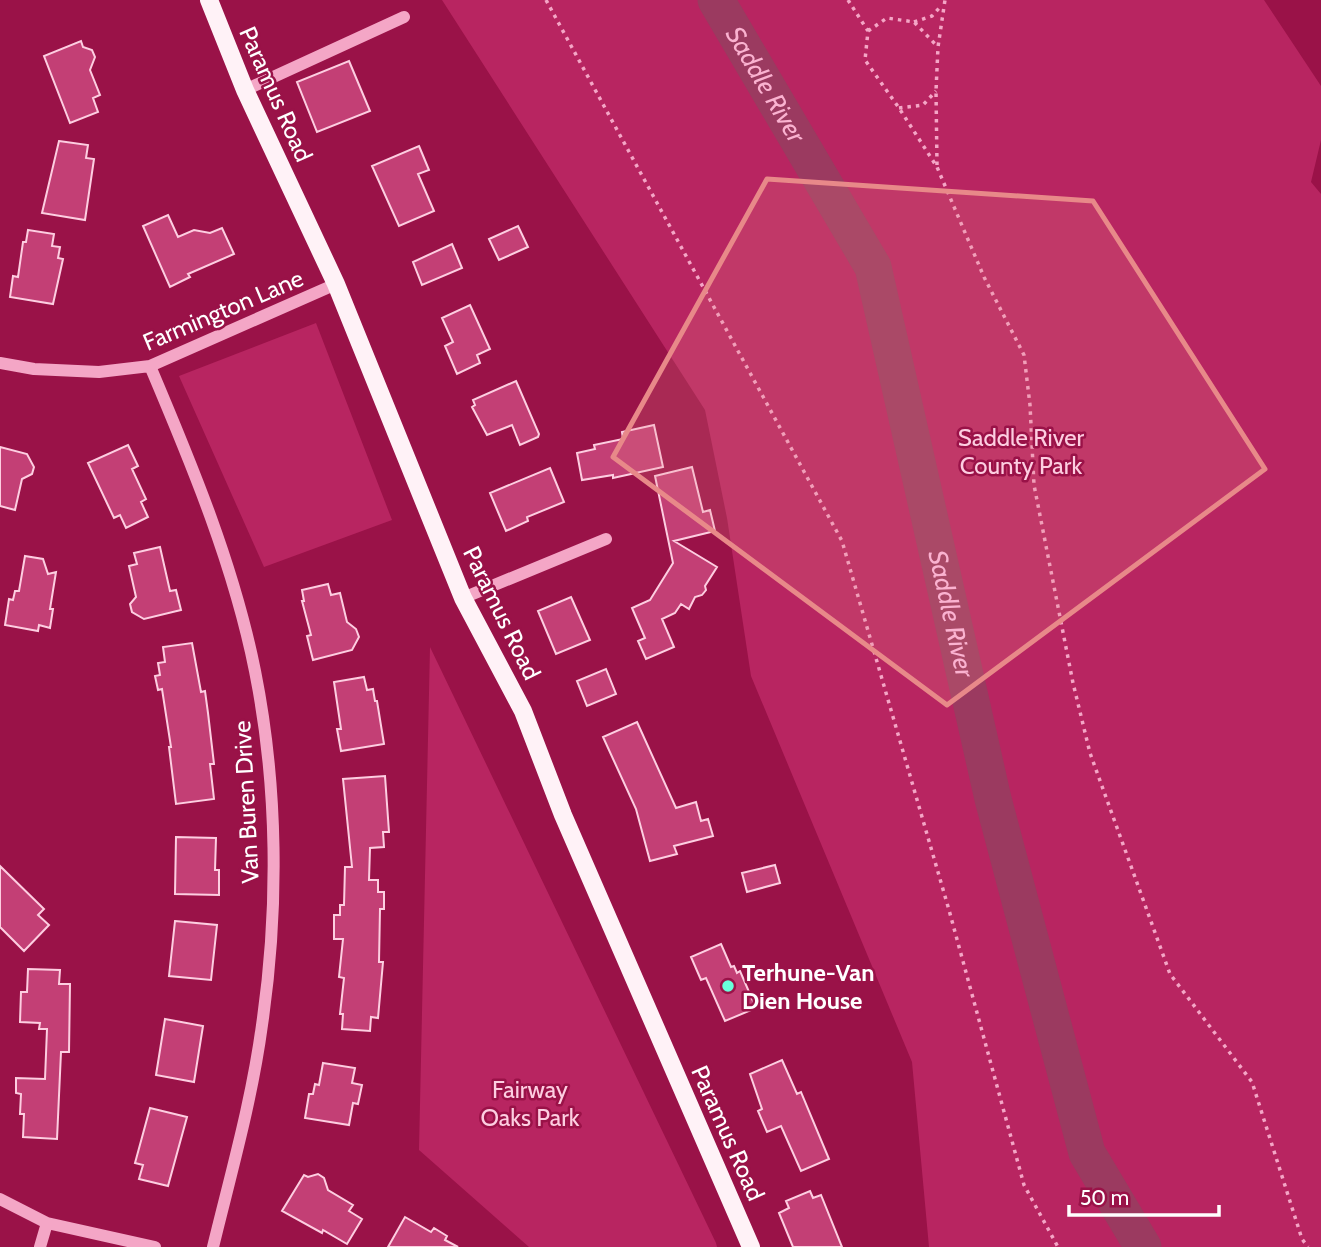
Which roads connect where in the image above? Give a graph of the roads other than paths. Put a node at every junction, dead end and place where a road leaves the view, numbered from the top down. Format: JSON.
{"nodes":[{"id":1,"x":209,"y":0,"type":"edge"},
{"id":2,"x":404,"y":17,"type":"dead end"},
{"id":3,"x":245,"y":90,"type":"junction"},
{"id":4,"x":335,"y":284,"type":"junction"},
{"id":5,"x":0,"y":363,"type":"edge"},
{"id":6,"x":150,"y":366,"type":"junction"},
{"id":7,"x":606,"y":539,"type":"dead end"},
{"id":8,"x":463,"y":597,"type":"junction"},
{"id":9,"x":0,"y":1199,"type":"edge"},
{"id":10,"x":47,"y":1223,"type":"junction"},
{"id":11,"x":40,"y":1247,"type":"edge"},
{"id":12,"x":155,"y":1247,"type":"edge"},
{"id":13,"x":213,"y":1247,"type":"edge"},
{"id":14,"x":751,"y":1247,"type":"edge"}],
"edges":[{"from":1,"to":3,"type":"main road","name":"Paramus Road"},
{"from":2,"to":3,"type":"street"},
{"from":3,"to":4,"type":"main road","name":"Paramus Road"},
{"from":4,"to":6,"type":"street","name":"Farmington Lane"},
{"from":4,"to":8,"type":"main road","name":"Paramus Road"},
{"from":5,"to":6,"type":"street","name":"Farmington Lane"},
{"from":6,"to":13,"type":"street","name":"Van Buren Drive"},
{"from":7,"to":8,"type":"street"},
{"from":8,"to":14,"type":"main road","name":"Paramus Road"},
{"from":9,"to":10,"type":"street"},
{"from":10,"to":11,"type":"street"},
{"from":10,"to":12,"type":"street"}]}
